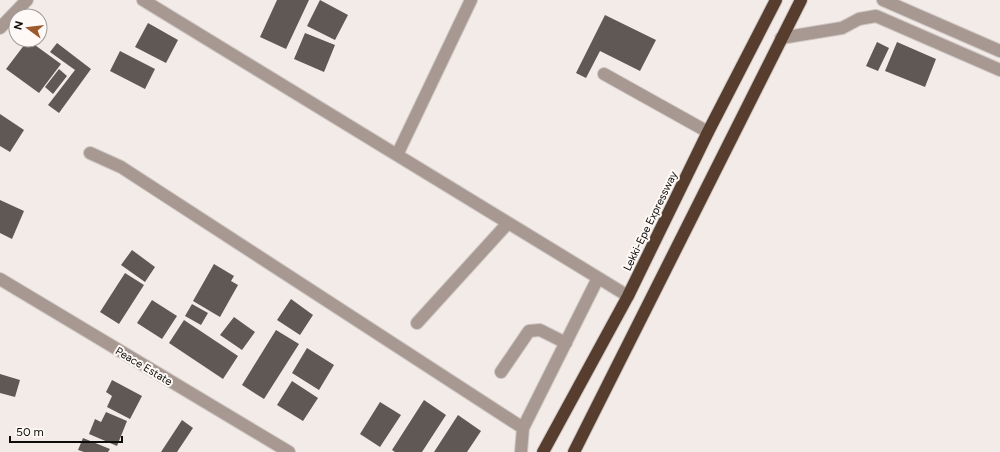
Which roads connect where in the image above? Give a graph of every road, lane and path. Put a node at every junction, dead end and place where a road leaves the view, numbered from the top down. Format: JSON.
{"nodes":[{"id":1,"x":27,"y":0,"type":"edge"},
{"id":2,"x":143,"y":0,"type":"edge"},
{"id":3,"x":471,"y":0,"type":"edge"},
{"id":4,"x":776,"y":0,"type":"edge"},
{"id":5,"x":801,"y":0,"type":"edge"},
{"id":6,"x":883,"y":0,"type":"edge"},
{"id":7,"x":0,"y":28,"type":"edge"},
{"id":8,"x":781,"y":38,"type":"junction"},
{"id":9,"x":982,"y":43,"type":"junction"},
{"id":10,"x":1000,"y":51,"type":"edge"},
{"id":11,"x":975,"y":59,"type":"junction"},
{"id":12,"x":1000,"y":70,"type":"edge"},
{"id":13,"x":604,"y":74,"type":"dead end"},
{"id":14,"x":708,"y":132,"type":"junction"},
{"id":15,"x":90,"y":153,"type":"dead end"},
{"id":16,"x":397,"y":155,"type":"junction"},
{"id":17,"x":508,"y":223,"type":"junction"},
{"id":18,"x":598,"y":278,"type":"junction"},
{"id":19,"x":0,"y":279,"type":"edge"},
{"id":20,"x":628,"y":296,"type":"junction"},
{"id":21,"x":417,"y":323,"type":"dead end"},
{"id":22,"x":566,"y":343,"type":"junction"},
{"id":23,"x":502,"y":372,"type":"dead end"},
{"id":24,"x":523,"y":428,"type":"junction"},
{"id":25,"x":285,"y":451,"type":"edge"},
{"id":26,"x":521,"y":452,"type":"edge"},
{"id":27,"x":543,"y":452,"type":"edge"},
{"id":28,"x":574,"y":452,"type":"edge"}],
"edges":[{"from":1,"to":7,"type":"street"},
{"from":2,"to":16,"type":"street"},
{"from":3,"to":16,"type":"street"},
{"from":4,"to":14,"type":"highway","name":"Lekki-Epe Expressway"},
{"from":5,"to":8,"type":"highway"},
{"from":6,"to":9,"type":"street"},
{"from":8,"to":11,"type":"street"},
{"from":8,"to":28,"type":"highway"},
{"from":9,"to":10,"type":"street"},
{"from":9,"to":11,"type":"street"},
{"from":11,"to":12,"type":"street"},
{"from":13,"to":14,"type":"street"},
{"from":14,"to":20,"type":"highway","name":"Lekki-Epe Expressway"},
{"from":15,"to":24,"type":"street"},
{"from":16,"to":17,"type":"street"},
{"from":17,"to":18,"type":"street"},
{"from":17,"to":21,"type":"street"},
{"from":18,"to":20,"type":"street"},
{"from":18,"to":22,"type":"street"},
{"from":19,"to":25,"type":"street","name":"Peace Estate"},
{"from":20,"to":27,"type":"highway","name":"Lekki-Epe Expressway"},
{"from":22,"to":23,"type":"street"},
{"from":22,"to":24,"type":"street"},
{"from":24,"to":26,"type":"street"}]}
